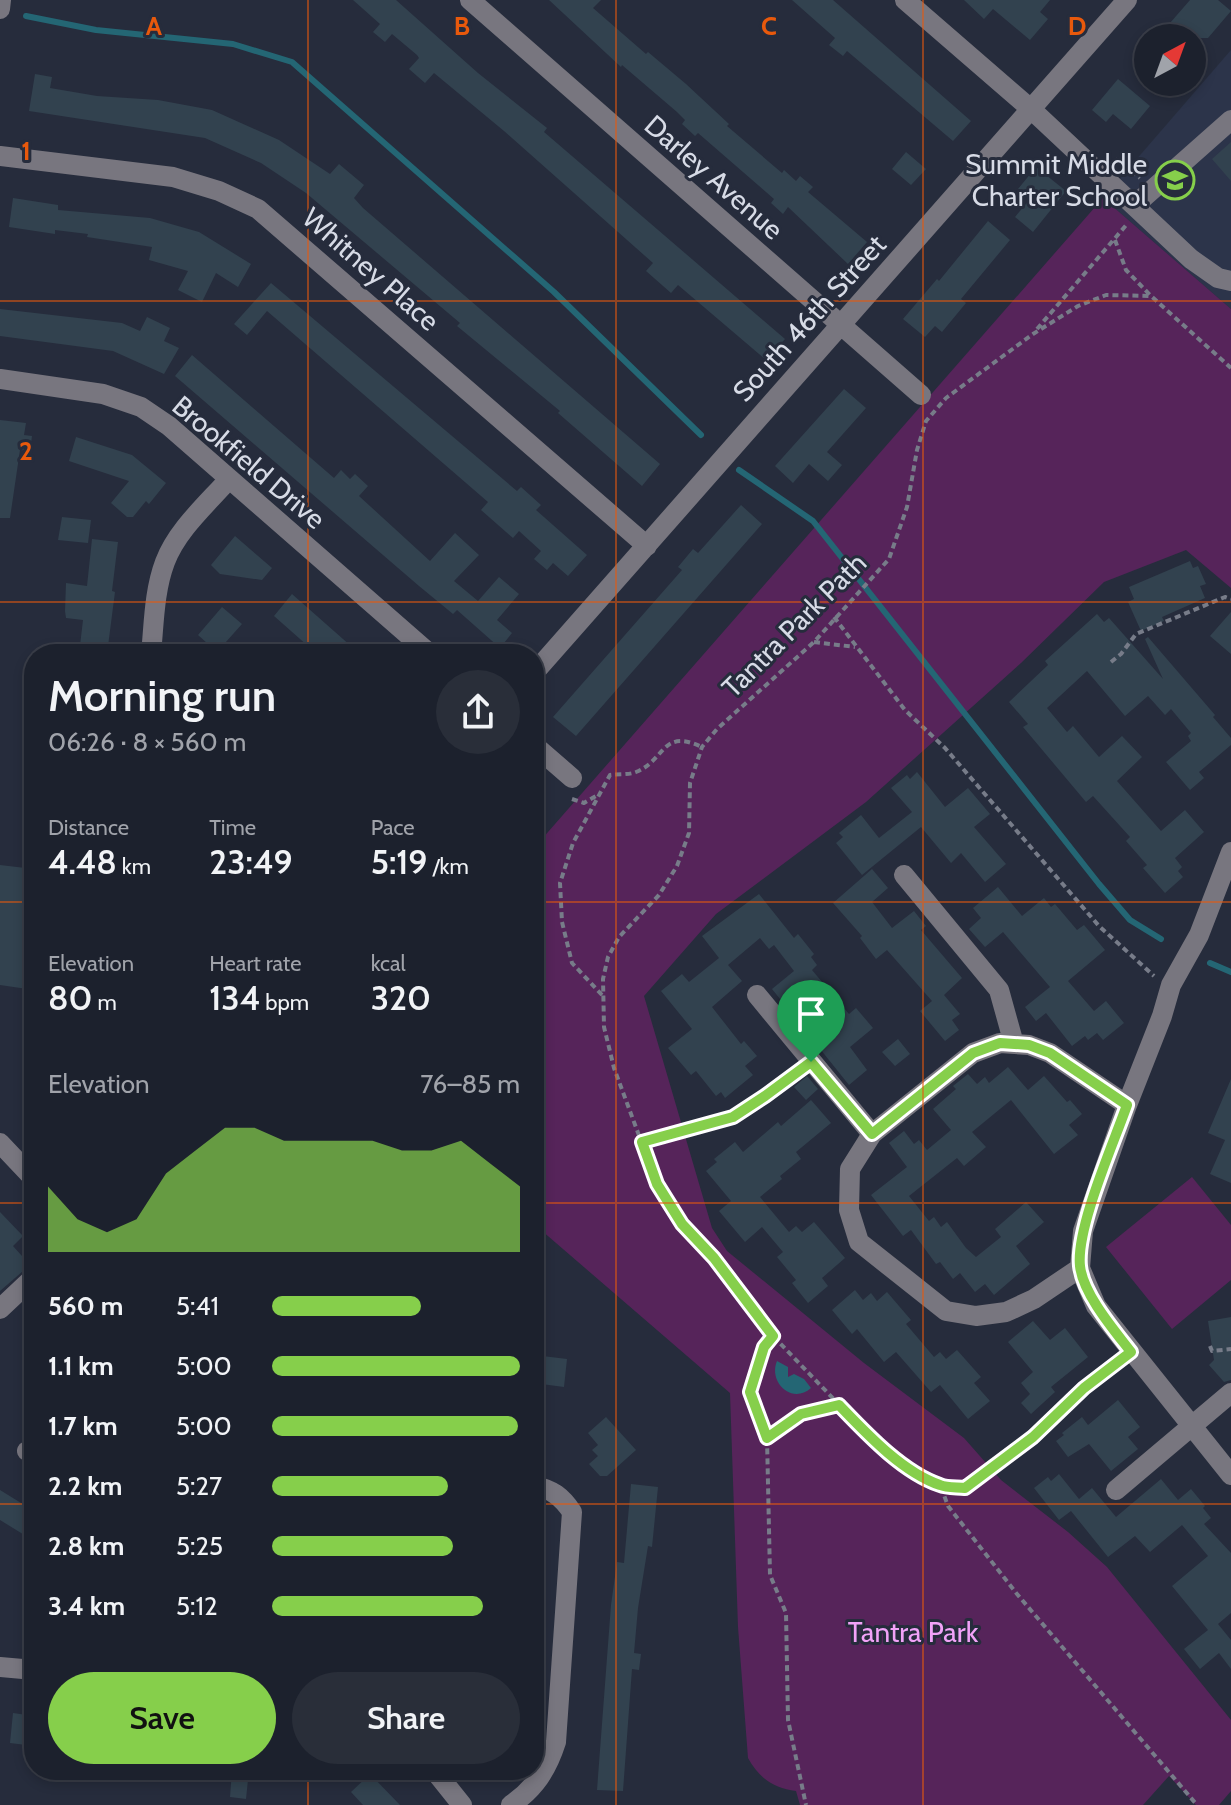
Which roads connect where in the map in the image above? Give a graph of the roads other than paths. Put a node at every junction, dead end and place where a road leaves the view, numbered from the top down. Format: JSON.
{"nodes":[{"id":1,"x":1,"y":0,"type":"edge"},
{"id":2,"x":470,"y":0,"type":"edge"},
{"id":3,"x":905,"y":0,"type":"edge"},
{"id":4,"x":1127,"y":0,"type":"edge"},
{"id":5,"x":0,"y":9,"type":"edge"},
{"id":6,"x":1032,"y":110,"type":"junction"},
{"id":7,"x":1231,"y":120,"type":"edge"},
{"id":8,"x":0,"y":156,"type":"edge"},
{"id":9,"x":1132,"y":213,"type":"junction"},
{"id":10,"x":1231,"y":281,"type":"edge"},
{"id":11,"x":840,"y":326,"type":"junction"},
{"id":12,"x":0,"y":379,"type":"edge"},
{"id":13,"x":921,"y":395,"type":"dead end"},
{"id":14,"x":229,"y":479,"type":"junction"},
{"id":15,"x":647,"y":546,"type":"junction"},
{"id":16,"x":152,"y":644,"type":"edge"},
{"id":17,"x":419,"y":644,"type":"edge"},
{"id":18,"x":544,"y":662,"type":"edge"},
{"id":19,"x":544,"y":757,"type":"edge"},
{"id":20,"x":572,"y":789,"type":"road end"},
{"id":21,"x":1231,"y":852,"type":"edge"},
{"id":22,"x":904,"y":875,"type":"dead end"},
{"id":23,"x":757,"y":995,"type":"dead end"},
{"id":24,"x":1014,"y":1044,"type":"junction"},
{"id":25,"x":1127,"y":1105,"type":"junction"},
{"id":26,"x":872,"y":1134,"type":"junction"},
{"id":27,"x":0,"y":1143,"type":"edge"},
{"id":28,"x":24,"y":1168,"type":"edge"},
{"id":29,"x":1080,"y":1268,"type":"junction"},
{"id":30,"x":24,"y":1286,"type":"edge"},
{"id":31,"x":0,"y":1309,"type":"edge"},
{"id":32,"x":1231,"y":1393,"type":"edge"},
{"id":33,"x":1191,"y":1425,"type":"junction"},
{"id":34,"x":1231,"y":1475,"type":"edge"},
{"id":35,"x":544,"y":1488,"type":"edge"},
{"id":36,"x":1116,"y":1490,"type":"dead end"},
{"id":37,"x":0,"y":1667,"type":"edge"},
{"id":38,"x":24,"y":1669,"type":"edge"},
{"id":39,"x":544,"y":1773,"type":"edge"},
{"id":40,"x":442,"y":1780,"type":"edge"},
{"id":41,"x":539,"y":1780,"type":"edge"},
{"id":42,"x":462,"y":1805,"type":"edge"},
{"id":43,"x":511,"y":1805,"type":"edge"}],
"edges":[{"from":1,"to":5,"type":"street"},
{"from":2,"to":11,"type":"street","name":"Darley Avenue"},
{"from":3,"to":6,"type":"street"},
{"from":4,"to":6,"type":"street","name":"South 46th Street"},
{"from":6,"to":9,"type":"street"},
{"from":6,"to":11,"type":"street","name":"South 46th Street"},
{"from":7,"to":9,"type":"street"},
{"from":8,"to":15,"type":"street","name":"Whitney Place"},
{"from":9,"to":10,"type":"street"},
{"from":11,"to":13,"type":"street","name":"Darley Avenue"},
{"from":11,"to":15,"type":"street","name":"South 46th Street"},
{"from":12,"to":14,"type":"street","name":"Brookfield Drive"},
{"from":14,"to":16,"type":"street"},
{"from":14,"to":17,"type":"street","name":"Brookfield Drive"},
{"from":15,"to":18,"type":"street","name":"South 46th Street"},
{"from":19,"to":20,"type":"street"},
{"from":21,"to":25,"type":"street"},
{"from":22,"to":24,"type":"street"},
{"from":23,"to":26,"type":"street"},
{"from":24,"to":25,"type":"street"},
{"from":24,"to":26,"type":"street"},
{"from":25,"to":29,"type":"street"},
{"from":26,"to":29,"type":"street"},
{"from":27,"to":28,"type":"street"},
{"from":29,"to":33,"type":"street"},
{"from":30,"to":31,"type":"street"},
{"from":32,"to":33,"type":"street"},
{"from":33,"to":34,"type":"street"},
{"from":33,"to":36,"type":"street"},
{"from":35,"to":39,"type":"street"},
{"from":37,"to":38,"type":"street"},
{"from":40,"to":42,"type":"street"},
{"from":41,"to":43,"type":"street"}]}
